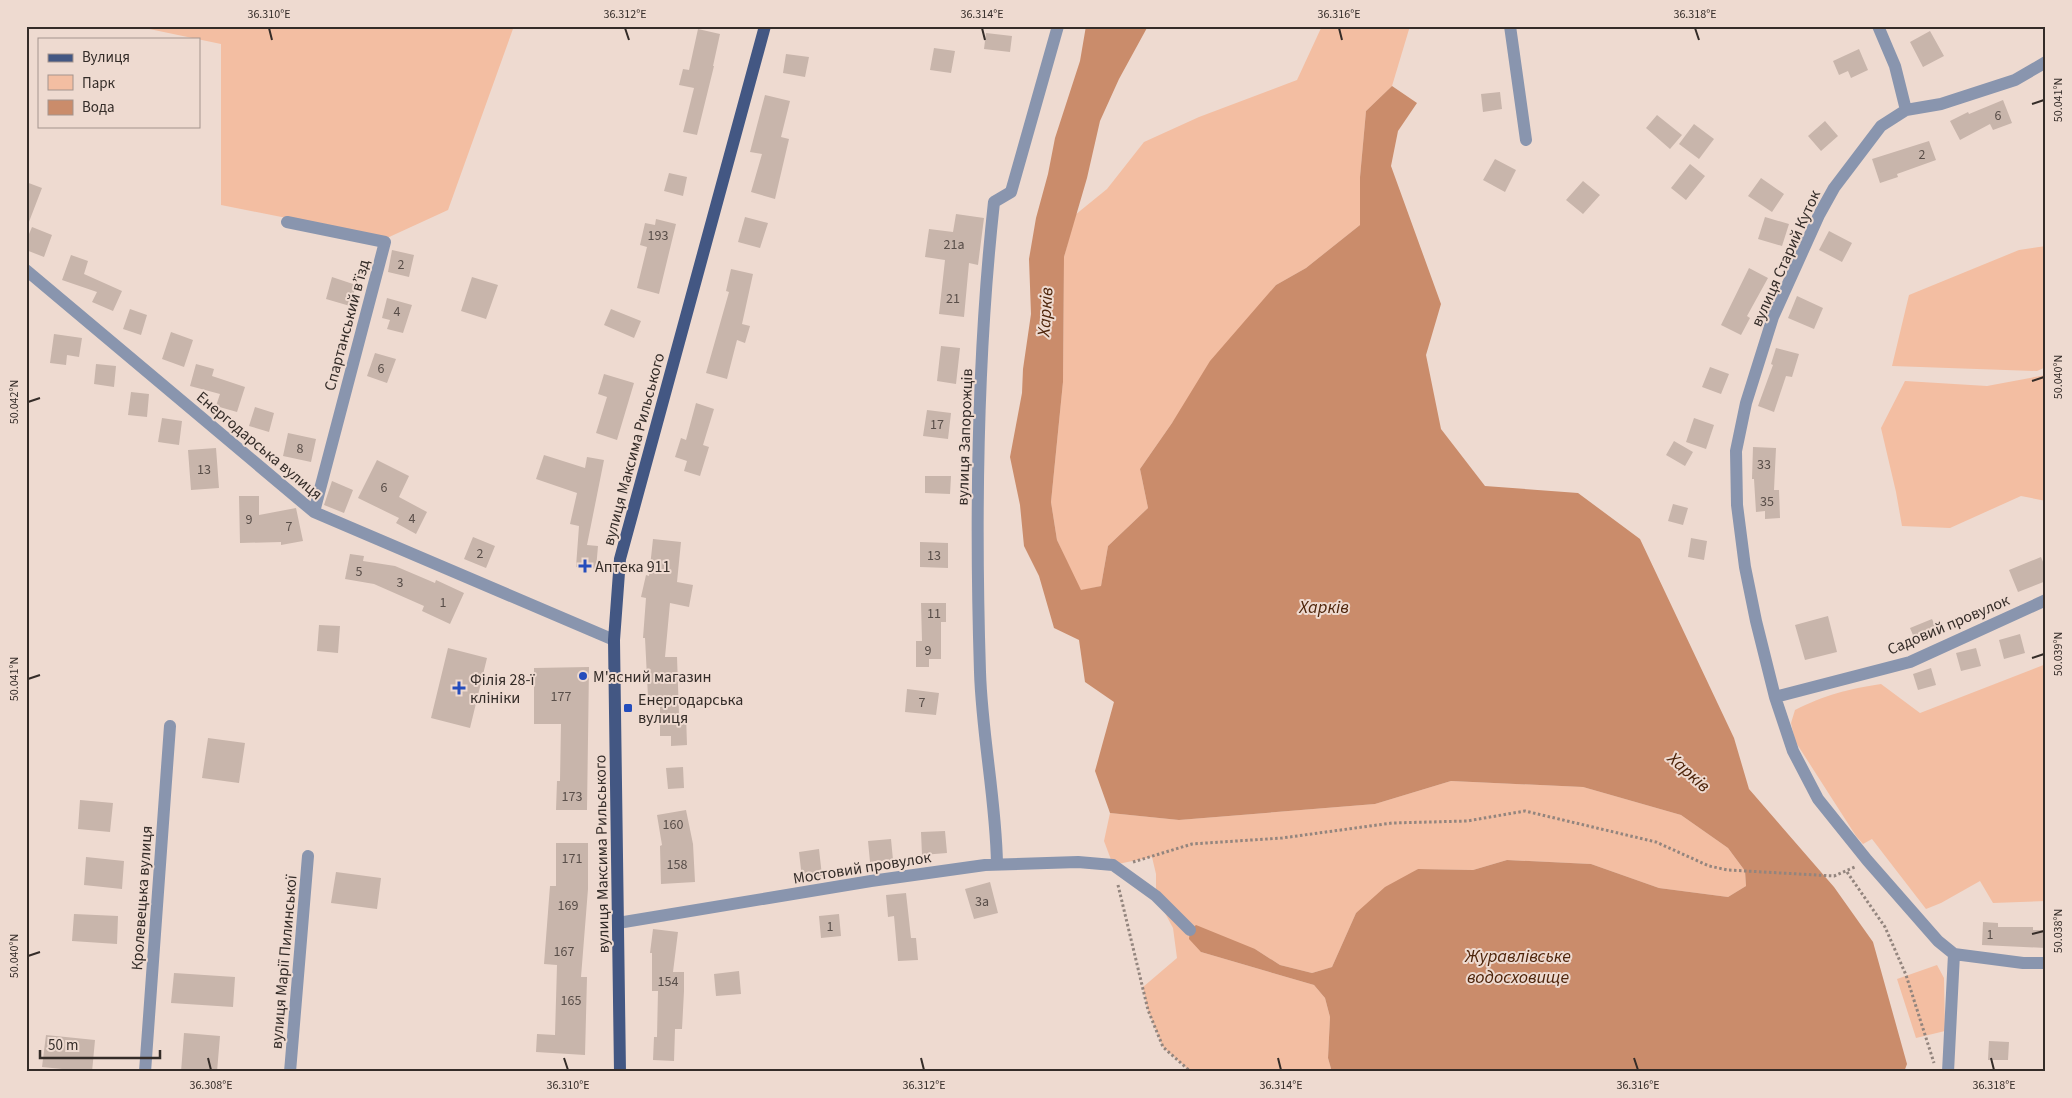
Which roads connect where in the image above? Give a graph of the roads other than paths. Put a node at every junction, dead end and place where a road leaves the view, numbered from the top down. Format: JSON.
{"nodes":[{"id":1,"x":765,"y":26,"type":"edge"},
{"id":2,"x":1058,"y":26,"type":"edge"},
{"id":3,"x":1510,"y":26,"type":"edge"},
{"id":4,"x":1878,"y":26,"type":"edge"},
{"id":5,"x":2046,"y":62,"type":"edge"},
{"id":6,"x":1906,"y":110,"type":"junction"},
{"id":7,"x":1526,"y":140,"type":"dead end"},
{"id":8,"x":287,"y":222,"type":"dead end"},
{"id":9,"x":26,"y":270,"type":"edge"},
{"id":10,"x":314,"y":512,"type":"junction"},
{"id":11,"x":2046,"y":600,"type":"edge"},
{"id":12,"x":614,"y":640,"type":"junction"},
{"id":13,"x":1775,"y":696,"type":"junction"},
{"id":14,"x":170,"y":726,"type":"dead end"},
{"id":15,"x":308,"y":856,"type":"dead end"},
{"id":16,"x":997,"y":864,"type":"junction"},
{"id":17,"x":618,"y":923,"type":"junction"},
{"id":18,"x":1190,"y":930,"type":"dead end"},
{"id":19,"x":1954,"y":954,"type":"junction"},
{"id":20,"x":2046,"y":963,"type":"edge"},
{"id":21,"x":145,"y":1072,"type":"edge"},
{"id":22,"x":290,"y":1072,"type":"edge"},
{"id":23,"x":620,"y":1072,"type":"edge"},
{"id":24,"x":1948,"y":1072,"type":"edge"}],
"edges":[{"from":1,"to":12,"type":"main road","name":"вулиця Максима Рильського"},
{"from":2,"to":16,"type":"street","name":"вулиця Запорожців"},
{"from":3,"to":7,"type":"street"},
{"from":4,"to":6,"type":"street"},
{"from":5,"to":6,"type":"street","name":"вулиця Старий Куток"},
{"from":6,"to":13,"type":"street","name":"вулиця Старий Куток"},
{"from":8,"to":10,"type":"street","name":"Спартанський в’їзд"},
{"from":9,"to":10,"type":"street","name":"Енергодарська вулиця"},
{"from":10,"to":12,"type":"street","name":"Енергодарська вулиця"},
{"from":11,"to":13,"type":"street","name":"Садовий провулок"},
{"from":12,"to":17,"type":"main road","name":"вулиця Максима Рильського"},
{"from":13,"to":19,"type":"street","name":"вулиця Старий Куток"},
{"from":14,"to":21,"type":"street","name":"Кролевецька вулиця"},
{"from":15,"to":22,"type":"street","name":"вулиця Марії Пилинської"},
{"from":16,"to":17,"type":"street","name":"Мостовий провулок"},
{"from":16,"to":18,"type":"street","name":"Мостовий провулок"},
{"from":17,"to":23,"type":"main road","name":"вулиця Максима Рильського"},
{"from":19,"to":20,"type":"street"},
{"from":19,"to":24,"type":"street"}]}
